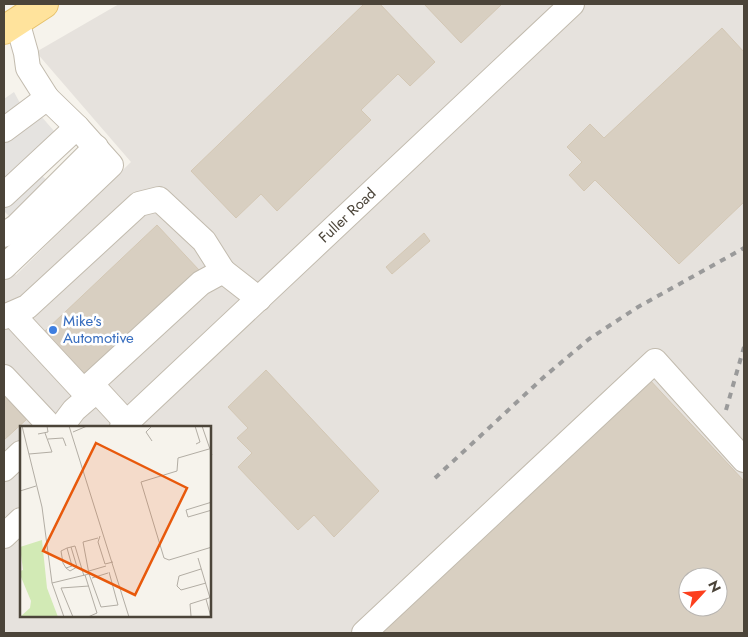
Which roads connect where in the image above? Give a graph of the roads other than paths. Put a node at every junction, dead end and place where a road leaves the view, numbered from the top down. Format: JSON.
{"nodes":[{"id":1,"x":44,"y":4,"type":"edge"},
{"id":2,"x":572,"y":4,"type":"edge"},
{"id":3,"x":11,"y":26,"type":"edge"},
{"id":4,"x":47,"y":98,"type":"junction"},
{"id":5,"x":77,"y":127,"type":"junction"},
{"id":6,"x":4,"y":130,"type":"edge"},
{"id":7,"x":96,"y":148,"type":"junction"},
{"id":8,"x":4,"y":195,"type":"edge"},
{"id":9,"x":4,"y":235,"type":"edge"},
{"id":10,"x":4,"y":267,"type":"edge"},
{"id":11,"x":223,"y":271,"type":"junction"},
{"id":12,"x":259,"y":299,"type":"junction"},
{"id":13,"x":8,"y":316,"type":"edge"},
{"id":14,"x":4,"y":377,"type":"edge"},
{"id":15,"x":90,"y":390,"type":"junction"},
{"id":16,"x":125,"y":425,"type":"edge"},
{"id":17,"x":56,"y":426,"type":"edge"},
{"id":18,"x":20,"y":454,"type":"edge"},
{"id":19,"x":744,"y":460,"type":"edge"},
{"id":20,"x":4,"y":469,"type":"edge"},
{"id":21,"x":20,"y":521,"type":"edge"},
{"id":22,"x":4,"y":536,"type":"edge"},
{"id":23,"x":364,"y":633,"type":"edge"}],
"edges":[{"from":1,"to":3,"type":"main road"},
{"from":2,"to":12,"type":"street","name":"Fuller Road"},
{"from":3,"to":4,"type":"street"},
{"from":4,"to":5,"type":"street"},
{"from":4,"to":6,"type":"street"},
{"from":5,"to":7,"type":"street"},
{"from":5,"to":8,"type":"street"},
{"from":7,"to":9,"type":"street"},
{"from":7,"to":10,"type":"street"},
{"from":11,"to":12,"type":"street"},
{"from":11,"to":13,"type":"street"},
{"from":11,"to":15,"type":"street"},
{"from":12,"to":16,"type":"street","name":"Fuller Road"},
{"from":13,"to":15,"type":"street"},
{"from":14,"to":17,"type":"street"},
{"from":15,"to":16,"type":"street"},
{"from":15,"to":17,"type":"street"},
{"from":18,"to":20,"type":"street"},
{"from":19,"to":23,"type":"street"},
{"from":21,"to":22,"type":"street"}]}
